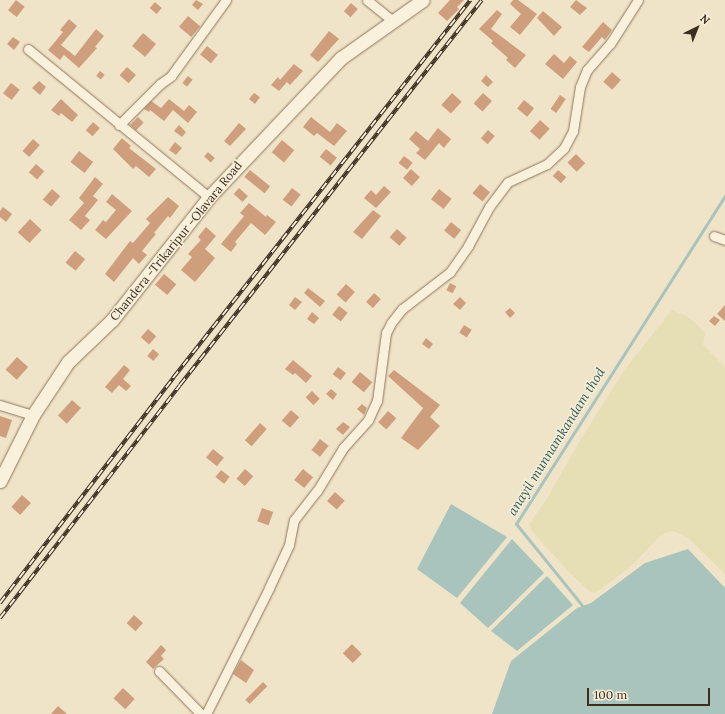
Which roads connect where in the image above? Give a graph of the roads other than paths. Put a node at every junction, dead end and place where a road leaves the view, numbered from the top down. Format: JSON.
{"nodes":[{"id":1,"x":226,"y":0,"type":"edge"},
{"id":2,"x":367,"y":0,"type":"edge"},
{"id":3,"x":423,"y":0,"type":"edge"},
{"id":4,"x":638,"y":0,"type":"edge"},
{"id":5,"x":392,"y":20,"type":"junction"},
{"id":6,"x":28,"y":50,"type":"dead end"},
{"id":7,"x":119,"y":125,"type":"junction"},
{"id":8,"x":210,"y":197,"type":"junction"},
{"id":9,"x":714,"y":236,"type":"dead end"},
{"id":10,"x":725,"y":240,"type":"edge"},
{"id":11,"x":0,"y":405,"type":"edge"},
{"id":12,"x":33,"y":415,"type":"junction"},
{"id":13,"x":0,"y":480,"type":"edge"},
{"id":14,"x":160,"y":671,"type":"dead end"},
{"id":15,"x":201,"y":714,"type":"edge"},
{"id":16,"x":206,"y":714,"type":"edge"}],
"edges":[{"from":1,"to":7,"type":"street"},
{"from":2,"to":5,"type":"street"},
{"from":3,"to":5,"type":"main road","name":"Chandera -Trikaripur -Olavara Road"},
{"from":4,"to":16,"type":"street"},
{"from":5,"to":8,"type":"main road","name":"Chandera -Trikaripur -Olavara Road"},
{"from":6,"to":7,"type":"street"},
{"from":7,"to":8,"type":"street"},
{"from":8,"to":12,"type":"main road","name":"Chandera -Trikaripur -Olavara Road"},
{"from":9,"to":10,"type":"street"},
{"from":11,"to":12,"type":"street"},
{"from":12,"to":13,"type":"main road","name":"Chandera -Trikaripur -Olavara Road"},
{"from":14,"to":15,"type":"street"}]}
